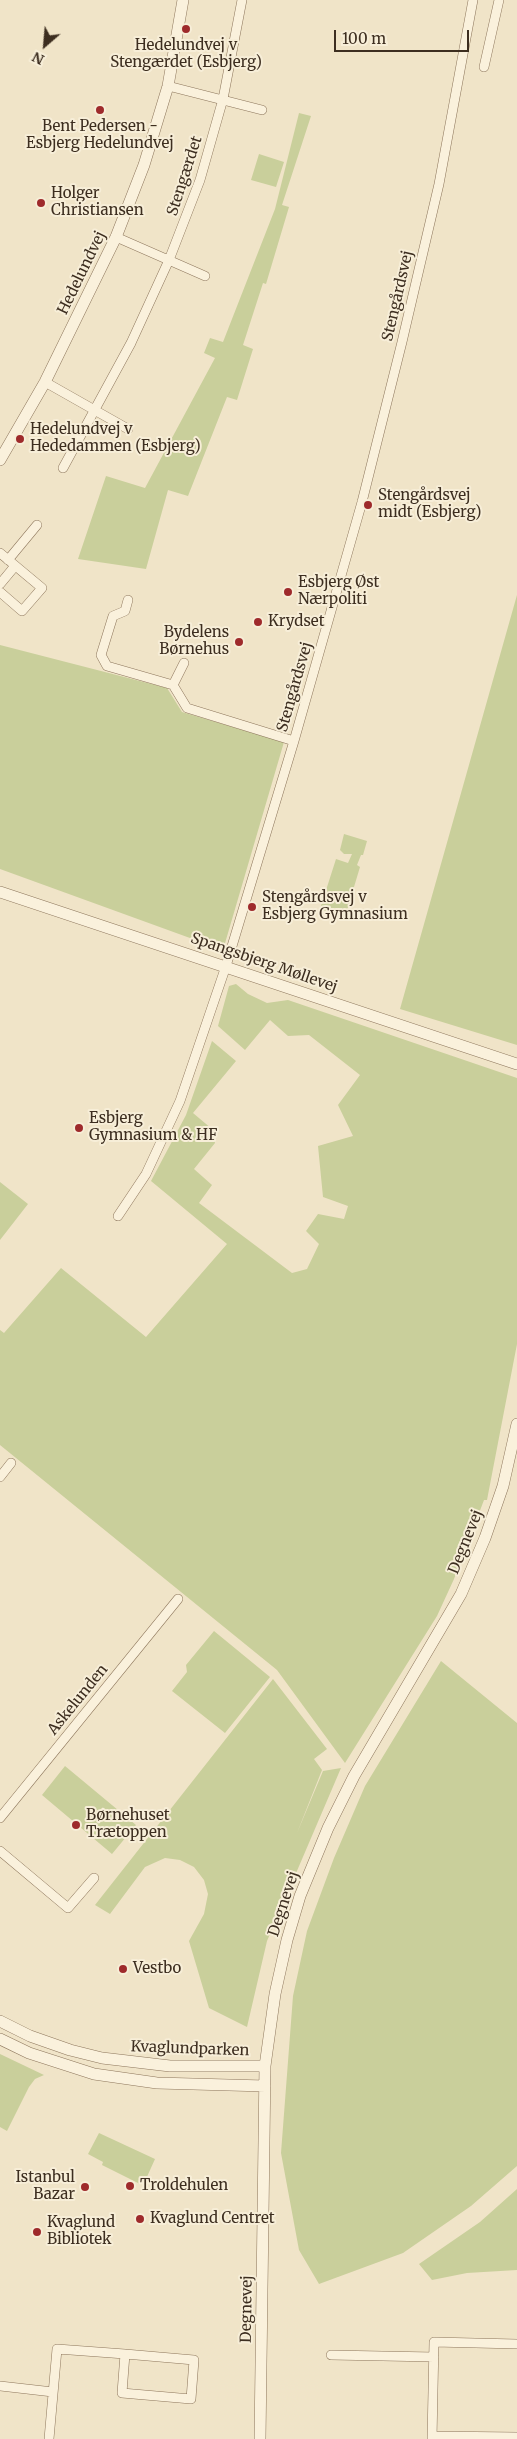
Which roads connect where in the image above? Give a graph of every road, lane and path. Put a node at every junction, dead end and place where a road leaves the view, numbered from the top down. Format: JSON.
{"nodes":[{"id":1,"x":183,"y":0,"type":"edge"},
{"id":2,"x":242,"y":0,"type":"edge"},
{"id":3,"x":473,"y":0,"type":"edge"},
{"id":4,"x":499,"y":0,"type":"edge"},
{"id":5,"x":484,"y":67,"type":"dead end"},
{"id":6,"x":168,"y":86,"type":"junction"},
{"id":7,"x":223,"y":99,"type":"junction"},
{"id":8,"x":262,"y":110,"type":"dead end"},
{"id":9,"x":116,"y":237,"type":"junction"},
{"id":10,"x":169,"y":260,"type":"junction"},
{"id":11,"x":205,"y":276,"type":"dead end"},
{"id":12,"x":44,"y":382,"type":"junction"},
{"id":13,"x":95,"y":410,"type":"junction"},
{"id":14,"x":128,"y":429,"type":"dead end"},
{"id":15,"x":0,"y":460,"type":"edge"},
{"id":16,"x":62,"y":468,"type":"dead end"},
{"id":17,"x":37,"y":525,"type":"dead end"},
{"id":18,"x":0,"y":553,"type":"edge"},
{"id":19,"x":12,"y":563,"type":"junction"},
{"id":20,"x":0,"y":584,"type":"edge"},
{"id":21,"x":0,"y":592,"type":"edge"},
{"id":22,"x":128,"y":600,"type":"dead end"},
{"id":23,"x":184,"y":663,"type":"dead end"},
{"id":24,"x":173,"y":685,"type":"junction"},
{"id":25,"x":294,"y":741,"type":"junction"},
{"id":26,"x":0,"y":892,"type":"edge"},
{"id":27,"x":226,"y":966,"type":"junction"},
{"id":28,"x":517,"y":1064,"type":"edge"},
{"id":29,"x":118,"y":1216,"type":"dead end"},
{"id":30,"x":517,"y":1424,"type":"edge"},
{"id":31,"x":11,"y":1463,"type":"dead end"},
{"id":32,"x":0,"y":1478,"type":"edge"},
{"id":33,"x":178,"y":1599,"type":"dead end"},
{"id":34,"x":0,"y":1818,"type":"edge"},
{"id":35,"x":0,"y":1850,"type":"edge"},
{"id":36,"x":94,"y":1878,"type":"dead end"},
{"id":37,"x":0,"y":2021,"type":"edge"},
{"id":38,"x":0,"y":2039,"type":"edge"},
{"id":39,"x":265,"y":2066,"type":"junction"},
{"id":40,"x":265,"y":2086,"type":"junction"},
{"id":41,"x":517,"y":2344,"type":"edge"},
{"id":42,"x":125,"y":2354,"type":"junction"},
{"id":43,"x":331,"y":2355,"type":"dead end"},
{"id":44,"x":434,"y":2357,"type":"junction"},
{"id":45,"x":0,"y":2386,"type":"edge"},
{"id":46,"x":53,"y":2392,"type":"junction"},
{"id":47,"x":432,"y":2437,"type":"edge"},
{"id":48,"x":517,"y":2437,"type":"edge"},
{"id":49,"x":49,"y":2439,"type":"edge"},
{"id":50,"x":260,"y":2439,"type":"edge"}],
"edges":[{"from":1,"to":6,"type":"street","name":"Hedelundvej"},
{"from":2,"to":7,"type":"street","name":"Stengærdet"},
{"from":3,"to":25,"type":"street","name":"Stengårdsvej"},
{"from":4,"to":5,"type":"street"},
{"from":6,"to":7,"type":"street"},
{"from":6,"to":9,"type":"street","name":"Hedelundvej"},
{"from":7,"to":8,"type":"street"},
{"from":7,"to":10,"type":"street","name":"Stengærdet"},
{"from":9,"to":10,"type":"street"},
{"from":9,"to":12,"type":"street","name":"Hedelundvej"},
{"from":10,"to":11,"type":"street"},
{"from":10,"to":13,"type":"street","name":"Stengærdet"},
{"from":12,"to":13,"type":"street"},
{"from":12,"to":15,"type":"street","name":"Hedelundvej"},
{"from":13,"to":14,"type":"street"},
{"from":13,"to":16,"type":"street","name":"Stengærdet"},
{"from":17,"to":19,"type":"street"},
{"from":18,"to":19,"type":"street"},
{"from":19,"to":20,"type":"street"},
{"from":19,"to":21,"type":"street"},
{"from":22,"to":24,"type":"street"},
{"from":23,"to":24,"type":"street"},
{"from":24,"to":25,"type":"street"},
{"from":25,"to":27,"type":"street","name":"Stengårdsvej"},
{"from":26,"to":27,"type":"street","name":"Spangsbjerg Møllevej"},
{"from":27,"to":28,"type":"street","name":"Spangsbjerg Møllevej"},
{"from":27,"to":29,"type":"street","name":"Stengårdsvej"},
{"from":30,"to":39,"type":"street","name":"Degnevej"},
{"from":31,"to":32,"type":"street"},
{"from":33,"to":34,"type":"street","name":"Askelunden"},
{"from":35,"to":36,"type":"street"},
{"from":37,"to":39,"type":"street","name":"Kvaglundparken"},
{"from":38,"to":40,"type":"street"},
{"from":39,"to":40,"type":"street","name":"Degnevej"},
{"from":40,"to":50,"type":"street","name":"Degnevej"},
{"from":41,"to":44,"type":"street"},
{"from":42,"to":42,"type":"street"},
{"from":42,"to":46,"type":"street"},
{"from":43,"to":44,"type":"street"},
{"from":44,"to":47,"type":"street"},
{"from":45,"to":46,"type":"street"},
{"from":46,"to":49,"type":"street"},
{"from":47,"to":48,"type":"street"}]}
